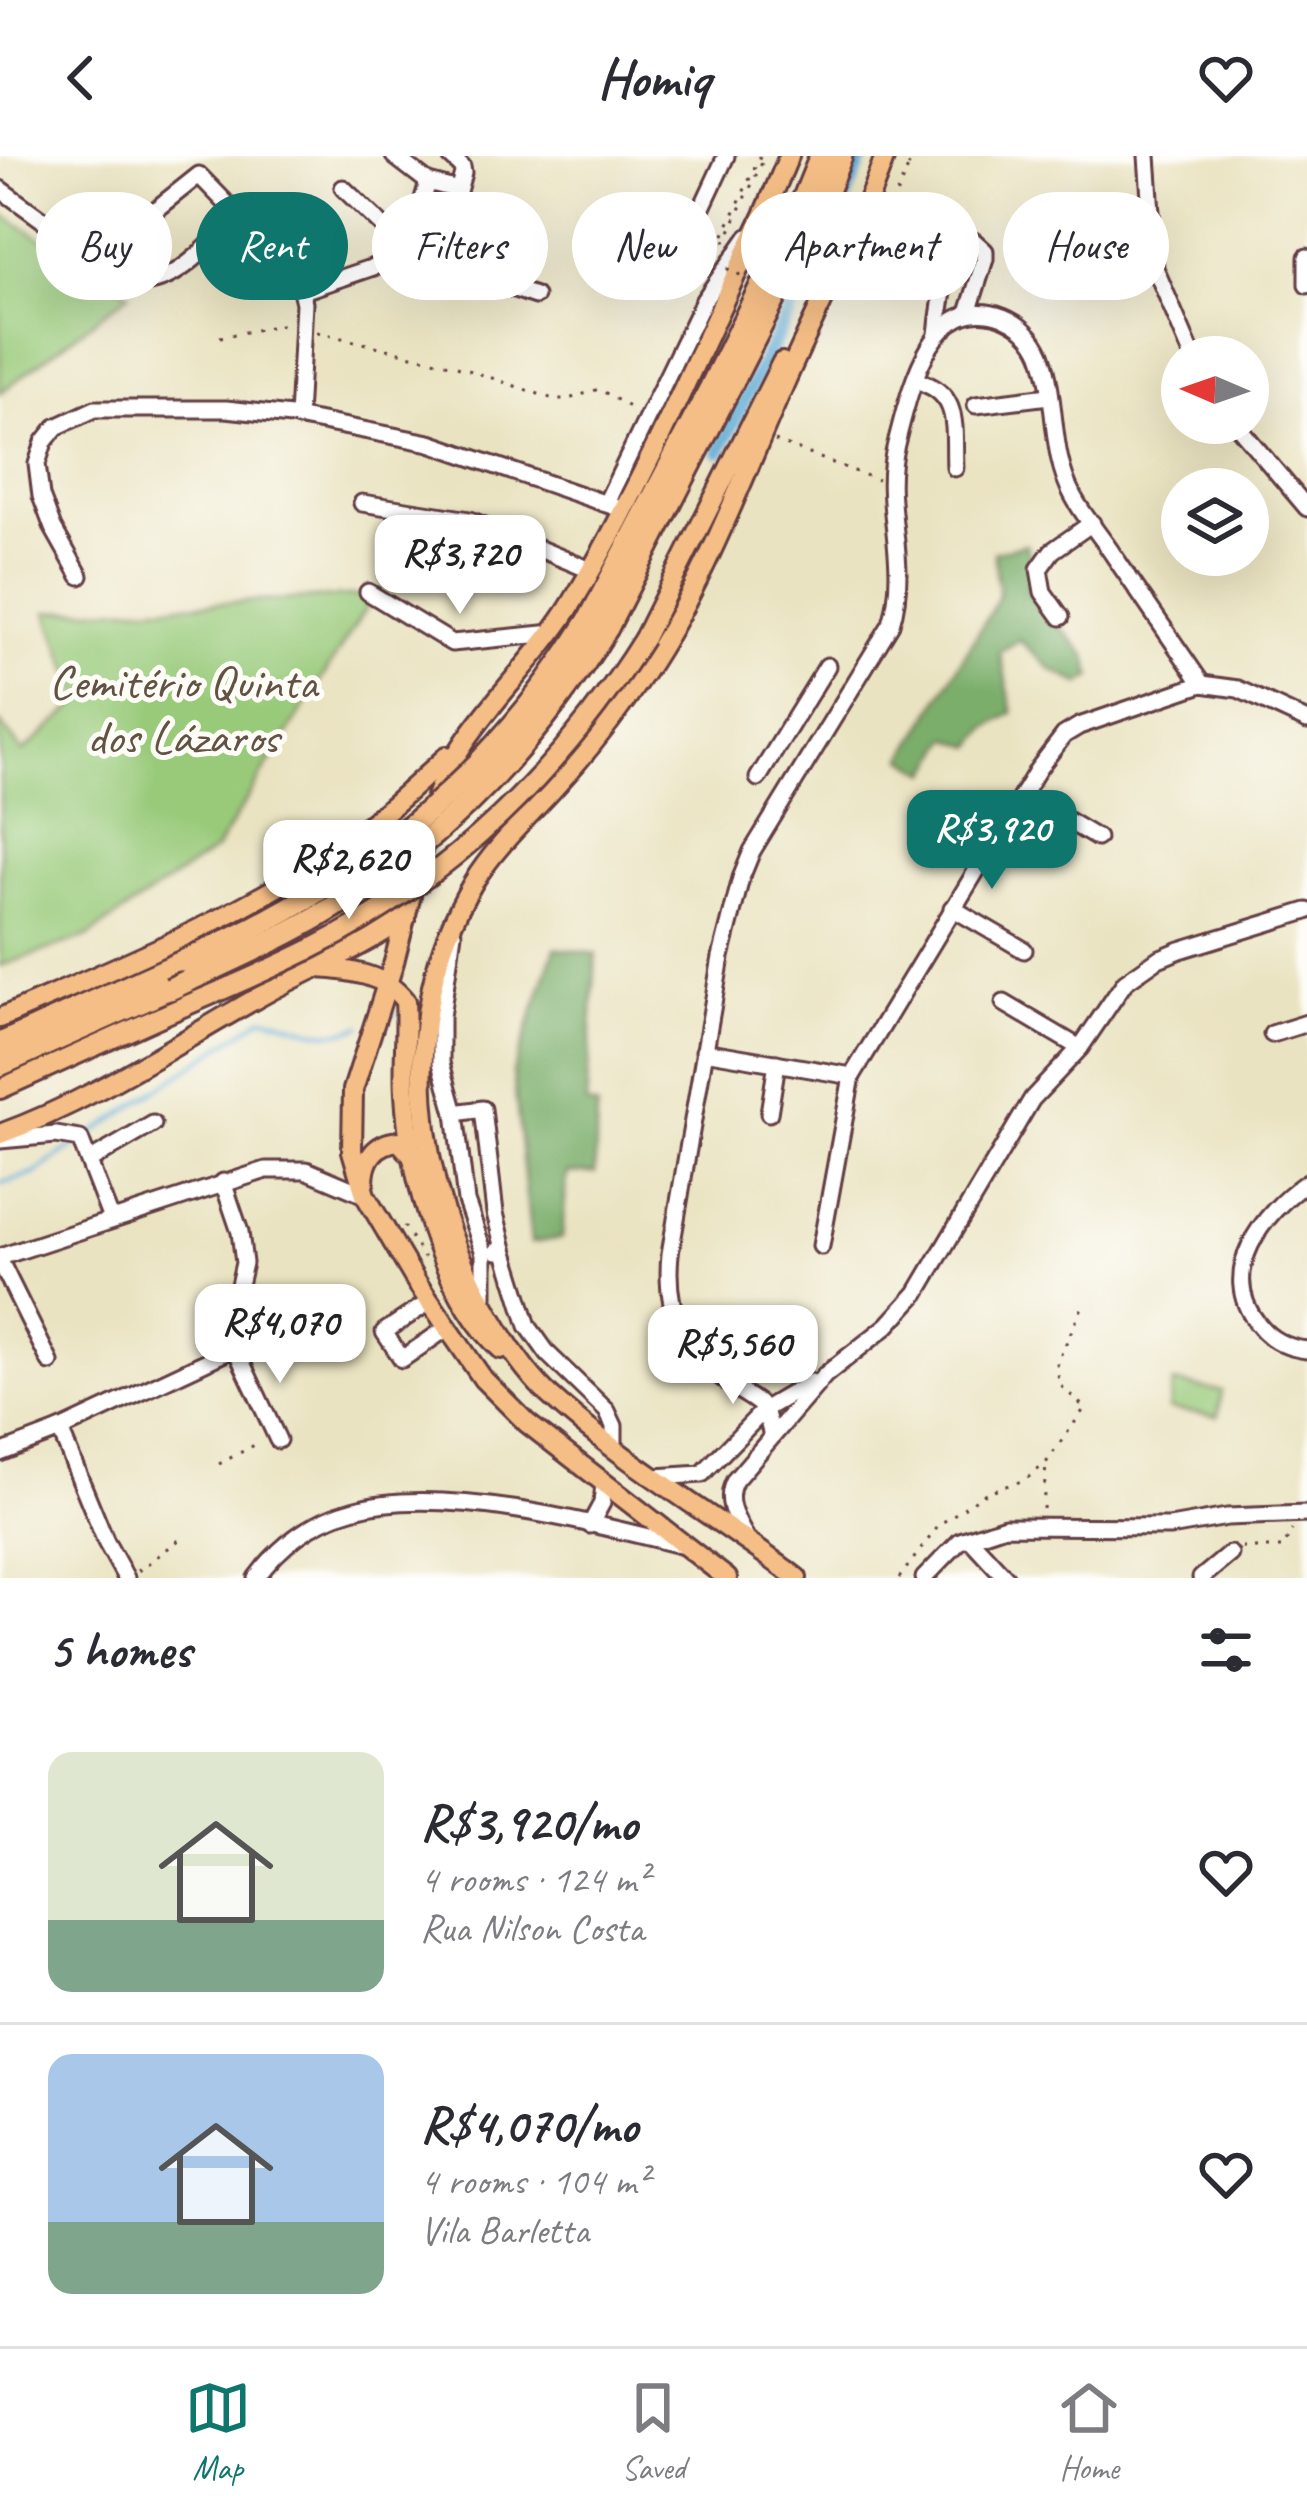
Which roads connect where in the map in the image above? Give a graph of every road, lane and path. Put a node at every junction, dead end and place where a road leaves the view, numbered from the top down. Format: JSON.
{"nodes":[{"id":1,"x":394,"y":156,"type":"edge"},
{"id":2,"x":450,"y":156,"type":"edge"},
{"id":3,"x":725,"y":156,"type":"edge"},
{"id":4,"x":760,"y":156,"type":"edge"},
{"id":5,"x":789,"y":156,"type":"edge"},
{"id":6,"x":820,"y":156,"type":"edge"},
{"id":7,"x":841,"y":156,"type":"edge"},
{"id":8,"x":885,"y":156,"type":"edge"},
{"id":9,"x":896,"y":156,"type":"edge"},
{"id":10,"x":1147,"y":156,"type":"edge"},
{"id":11,"x":428,"y":182,"type":"junction"},
{"id":12,"x":343,"y":188,"type":"dead end"},
{"id":13,"x":0,"y":189,"type":"edge"},
{"id":14,"x":458,"y":190,"type":"joint"},
{"id":15,"x":216,"y":192,"type":"edge"},
{"id":16,"x":425,"y":192,"type":"edge"},
{"id":17,"x":709,"y":192,"type":"edge"},
{"id":18,"x":774,"y":192,"type":"edge"},
{"id":19,"x":869,"y":192,"type":"edge"},
{"id":20,"x":172,"y":196,"type":"edge"},
{"id":21,"x":36,"y":215,"type":"edge"},
{"id":22,"x":372,"y":216,"type":"edge"},
{"id":23,"x":741,"y":246,"type":"edge"},
{"id":24,"x":196,"y":252,"type":"edge"},
{"id":25,"x":1307,"y":257,"type":"edge"},
{"id":26,"x":741,"y":260,"type":"edge"},
{"id":27,"x":172,"y":272,"type":"edge"},
{"id":28,"x":1307,"y":286,"type":"edge"},
{"id":29,"x":303,"y":300,"type":"edge"},
{"id":30,"x":820,"y":300,"type":"edge"},
{"id":31,"x":822,"y":300,"type":"edge"},
{"id":32,"x":968,"y":313,"type":"junction"},
{"id":33,"x":303,"y":325,"type":"junction"},
{"id":34,"x":937,"y":334,"type":"junction"},
{"id":35,"x":1184,"y":336,"type":"edge"},
{"id":36,"x":220,"y":337,"type":"dead end"},
{"id":37,"x":917,"y":381,"type":"junction"},
{"id":38,"x":1049,"y":396,"type":"junction"},
{"id":39,"x":976,"y":405,"type":"dead end"},
{"id":40,"x":647,"y":417,"type":"junction"},
{"id":41,"x":298,"y":418,"type":"junction"},
{"id":42,"x":762,"y":436,"type":"junction"},
{"id":43,"x":1253,"y":444,"type":"edge"},
{"id":44,"x":955,"y":468,"type":"dead end"},
{"id":45,"x":891,"y":485,"type":"junction"},
{"id":46,"x":362,"y":503,"type":"dead end"},
{"id":47,"x":614,"y":506,"type":"junction"},
{"id":48,"x":1307,"y":508,"type":"edge"},
{"id":49,"x":1092,"y":523,"type":"junction"},
{"id":50,"x":590,"y":570,"type":"junction"},
{"id":51,"x":80,"y":576,"type":"dead end"},
{"id":52,"x":368,"y":592,"type":"dead end"},
{"id":53,"x":1061,"y":617,"type":"dead end"},
{"id":54,"x":598,"y":624,"type":"junction"},
{"id":55,"x":553,"y":634,"type":"junction"},
{"id":56,"x":827,"y":666,"type":"dead end"},
{"id":57,"x":1202,"y":684,"type":"junction"},
{"id":58,"x":806,"y":700,"type":"junction"},
{"id":59,"x":834,"y":719,"type":"junction"},
{"id":60,"x":1307,"y":721,"type":"edge"},
{"id":61,"x":477,"y":728,"type":"junction"},
{"id":62,"x":758,"y":778,"type":"dead end"},
{"id":63,"x":1023,"y":794,"type":"junction"},
{"id":64,"x":430,"y":821,"type":"junction"},
{"id":65,"x":509,"y":835,"type":"junction"},
{"id":66,"x":1096,"y":838,"type":"dead end"},
{"id":67,"x":952,"y":908,"type":"junction"},
{"id":68,"x":1307,"y":910,"type":"edge"},
{"id":69,"x":406,"y":917,"type":"junction"},
{"id":70,"x":453,"y":921,"type":"junction"},
{"id":71,"x":1024,"y":950,"type":"dead end"},
{"id":72,"x":317,"y":968,"type":"junction"},
{"id":73,"x":388,"y":983,"type":"junction"},
{"id":74,"x":1004,"y":1003,"type":"dead end"},
{"id":75,"x":0,"y":1018,"type":"edge"},
{"id":76,"x":1307,"y":1023,"type":"edge"},
{"id":77,"x":1272,"y":1034,"type":"dead end"},
{"id":78,"x":0,"y":1044,"type":"edge"},
{"id":79,"x":1080,"y":1048,"type":"junction"},
{"id":80,"x":704,"y":1051,"type":"junction"},
{"id":81,"x":777,"y":1063,"type":"junction"},
{"id":82,"x":0,"y":1064,"type":"edge"},
{"id":83,"x":852,"y":1076,"type":"junction"},
{"id":84,"x":0,"y":1089,"type":"edge"},
{"id":85,"x":455,"y":1113,"type":"junction"},
{"id":86,"x":769,"y":1113,"type":"dead end"},
{"id":87,"x":153,"y":1124,"type":"dead end"},
{"id":88,"x":0,"y":1137,"type":"edge"},
{"id":89,"x":414,"y":1158,"type":"junction"},
{"id":90,"x":91,"y":1160,"type":"junction"},
{"id":91,"x":223,"y":1181,"type":"junction"},
{"id":92,"x":1307,"y":1182,"type":"edge"},
{"id":93,"x":364,"y":1195,"type":"junction"},
{"id":94,"x":495,"y":1214,"type":"junction"},
{"id":95,"x":111,"y":1219,"type":"junction"},
{"id":96,"x":475,"y":1219,"type":"junction"},
{"id":97,"x":821,"y":1246,"type":"dead end"},
{"id":98,"x":504,"y":1250,"type":"junction"},
{"id":99,"x":484,"y":1253,"type":"junction"},
{"id":100,"x":0,"y":1259,"type":"edge"},
{"id":101,"x":429,"y":1302,"type":"junction"},
{"id":102,"x":1084,"y":1303,"type":"dead end"},
{"id":103,"x":485,"y":1306,"type":"junction"},
{"id":104,"x":447,"y":1328,"type":"junction"},
{"id":105,"x":235,"y":1348,"type":"junction"},
{"id":106,"x":1307,"y":1349,"type":"edge"},
{"id":107,"x":50,"y":1362,"type":"dead end"},
{"id":108,"x":825,"y":1375,"type":"junction"},
{"id":109,"x":531,"y":1376,"type":"junction"},
{"id":110,"x":733,"y":1386,"type":"junction"},
{"id":111,"x":765,"y":1409,"type":"junction"},
{"id":112,"x":747,"y":1429,"type":"junction"},
{"id":113,"x":60,"y":1430,"type":"junction"},
{"id":114,"x":772,"y":1436,"type":"junction"},
{"id":115,"x":277,"y":1437,"type":"joint"},
{"id":116,"x":614,"y":1448,"type":"junction"},
{"id":117,"x":0,"y":1453,"type":"edge"},
{"id":118,"x":1046,"y":1462,"type":"junction"},
{"id":119,"x":219,"y":1464,"type":"dead end"},
{"id":120,"x":710,"y":1469,"type":"junction"},
{"id":121,"x":654,"y":1478,"type":"junction"},
{"id":122,"x":604,"y":1484,"type":"junction"},
{"id":123,"x":730,"y":1488,"type":"junction"},
{"id":124,"x":1301,"y":1515,"type":"edge"},
{"id":125,"x":590,"y":1525,"type":"junction"},
{"id":126,"x":1042,"y":1525,"type":"junction"},
{"id":127,"x":179,"y":1540,"type":"dead end"},
{"id":128,"x":971,"y":1540,"type":"junction"},
{"id":129,"x":748,"y":1543,"type":"junction"},
{"id":130,"x":689,"y":1548,"type":"junction"},
{"id":131,"x":1230,"y":1554,"type":"joint"},
{"id":132,"x":723,"y":1576,"type":"edge"},
{"id":133,"x":128,"y":1578,"type":"edge"},
{"id":134,"x":256,"y":1578,"type":"edge"},
{"id":135,"x":797,"y":1578,"type":"edge"},
{"id":136,"x":899,"y":1578,"type":"edge"},
{"id":137,"x":924,"y":1578,"type":"edge"},
{"id":138,"x":1006,"y":1578,"type":"edge"},
{"id":139,"x":1201,"y":1578,"type":"edge"}],
"edges":[{"from":1,"to":11,"type":"street"},
{"from":2,"to":14,"type":"street"},
{"from":3,"to":17,"type":"street"},
{"from":4,"to":9,"type":"path","bridge":true},
{"from":5,"to":18,"type":"main road"},
{"from":6,"to":54,"type":"highway"},
{"from":7,"to":54,"type":"highway"},
{"from":8,"to":19,"type":"main road"},
{"from":10,"to":35,"type":"street"},
{"from":11,"to":14,"type":"street"},
{"from":11,"to":16,"type":"street"},
{"from":12,"to":22,"type":"street"},
{"from":13,"to":21,"type":"street"},
{"from":15,"to":20,"type":"street"},
{"from":23,"to":40,"type":"street"},
{"from":24,"to":27,"type":"street"},
{"from":25,"to":28,"type":"street"},
{"from":26,"to":47,"type":"main road"},
{"from":29,"to":33,"type":"street"},
{"from":30,"to":84,"type":"main road","bridge":true},
{"from":31,"to":42,"type":"main road"},
{"from":32,"to":34,"type":"street"},
{"from":32,"to":34,"type":"street"},
{"from":32,"to":38,"type":"street"},
{"from":33,"to":36,"type":"path"},
{"from":33,"to":40,"type":"path"},
{"from":33,"to":41,"type":"street"},
{"from":34,"to":37,"type":"street"},
{"from":37,"to":44,"type":"street"},
{"from":37,"to":45,"type":"street"},
{"from":38,"to":39,"type":"street"},
{"from":38,"to":49,"type":"street"},
{"from":40,"to":47,"type":"street"},
{"from":41,"to":47,"type":"street"},
{"from":41,"to":51,"type":"street"},
{"from":42,"to":45,"type":"path"},
{"from":42,"to":65,"type":"main road"},
{"from":43,"to":48,"type":"street"},
{"from":45,"to":59,"type":"street"},
{"from":46,"to":50,"type":"street"},
{"from":47,"to":50,"type":"main road"},
{"from":49,"to":53,"type":"street"},
{"from":49,"to":57,"type":"street"},
{"from":50,"to":55,"type":"main road"},
{"from":52,"to":55,"type":"street"},
{"from":54,"to":78,"type":"highway","bridge":true},
{"from":54,"to":82,"type":"highway","bridge":true},
{"from":55,"to":61,"type":"main road"},
{"from":56,"to":58,"type":"street"},
{"from":57,"to":60,"type":"street"},
{"from":57,"to":63,"type":"street"},
{"from":58,"to":59,"type":"street"},
{"from":58,"to":62,"type":"street"},
{"from":59,"to":80,"type":"street"},
{"from":61,"to":64,"type":"main road"},
{"from":61,"to":75,"type":"main road"},
{"from":63,"to":66,"type":"street"},
{"from":63,"to":67,"type":"street"},
{"from":64,"to":65,"type":"main road"},
{"from":64,"to":69,"type":"main road"},
{"from":65,"to":70,"type":"main road"},
{"from":67,"to":71,"type":"street"},
{"from":67,"to":83,"type":"street"},
{"from":68,"to":79,"type":"street"},
{"from":69,"to":72,"type":"main road"},
{"from":69,"to":73,"type":"main road"},
{"from":70,"to":85,"type":"street"},
{"from":70,"to":103,"type":"main road"},
{"from":72,"to":73,"type":"main road"},
{"from":72,"to":88,"type":"main road"},
{"from":73,"to":89,"type":"main road"},
{"from":73,"to":93,"type":"main road"},
{"from":74,"to":79,"type":"street"},
{"from":76,"to":77,"type":"street"},
{"from":79,"to":108,"type":"street"},
{"from":80,"to":81,"type":"street"},
{"from":80,"to":110,"type":"street"},
{"from":81,"to":83,"type":"street"},
{"from":81,"to":86,"type":"street"},
{"from":83,"to":97,"type":"street"},
{"from":85,"to":94,"type":"street"},
{"from":85,"to":96,"type":"street"},
{"from":87,"to":90,"type":"street"},
{"from":88,"to":90,"type":"street"},
{"from":89,"to":93,"type":"main road"},
{"from":89,"to":109,"type":"main road"},
{"from":90,"to":95,"type":"street"},
{"from":91,"to":93,"type":"street"},
{"from":91,"to":95,"type":"street"},
{"from":91,"to":105,"type":"street"},
{"from":92,"to":106,"type":"street"},
{"from":93,"to":101,"type":"main road"},
{"from":94,"to":96,"type":"street"},
{"from":94,"to":98,"type":"street"},
{"from":95,"to":100,"type":"street"},
{"from":96,"to":99,"type":"street"},
{"from":98,"to":99,"type":"street"},
{"from":98,"to":116,"type":"street"},
{"from":99,"to":103,"type":"street"},
{"from":100,"to":107,"type":"street"},
{"from":101,"to":104,"type":"main road"},
{"from":101,"to":104,"type":"street"},
{"from":102,"to":118,"type":"path"},
{"from":103,"to":109,"type":"main road"},
{"from":104,"to":122,"type":"main road"},
{"from":105,"to":113,"type":"street"},
{"from":105,"to":115,"type":"street"},
{"from":108,"to":111,"type":"street"},
{"from":108,"to":114,"type":"street"},
{"from":109,"to":116,"type":"main road"},
{"from":110,"to":111,"type":"street"},
{"from":110,"to":112,"type":"street"},
{"from":111,"to":112,"type":"street"},
{"from":111,"to":114,"type":"street"},
{"from":112,"to":120,"type":"street"},
{"from":113,"to":117,"type":"street"},
{"from":113,"to":133,"type":"street"},
{"from":114,"to":123,"type":"street"},
{"from":115,"to":119,"type":"path"},
{"from":116,"to":121,"type":"main road"},
{"from":118,"to":126,"type":"path"},
{"from":118,"to":136,"type":"path"},
{"from":120,"to":121,"type":"street"},
{"from":120,"to":123,"type":"street"},
{"from":121,"to":129,"type":"main road"},
{"from":122,"to":125,"type":"street"},
{"from":122,"to":130,"type":"main road"},
{"from":123,"to":129,"type":"street"},
{"from":124,"to":126,"type":"street"},
{"from":124,"to":131,"type":"path"},
{"from":125,"to":130,"type":"street"},
{"from":125,"to":134,"type":"street"},
{"from":126,"to":128,"type":"street"},
{"from":127,"to":133,"type":"path"},
{"from":128,"to":137,"type":"street"},
{"from":128,"to":138,"type":"street"},
{"from":129,"to":135,"type":"main road"},
{"from":130,"to":132,"type":"main road"},
{"from":131,"to":139,"type":"street"}]}
